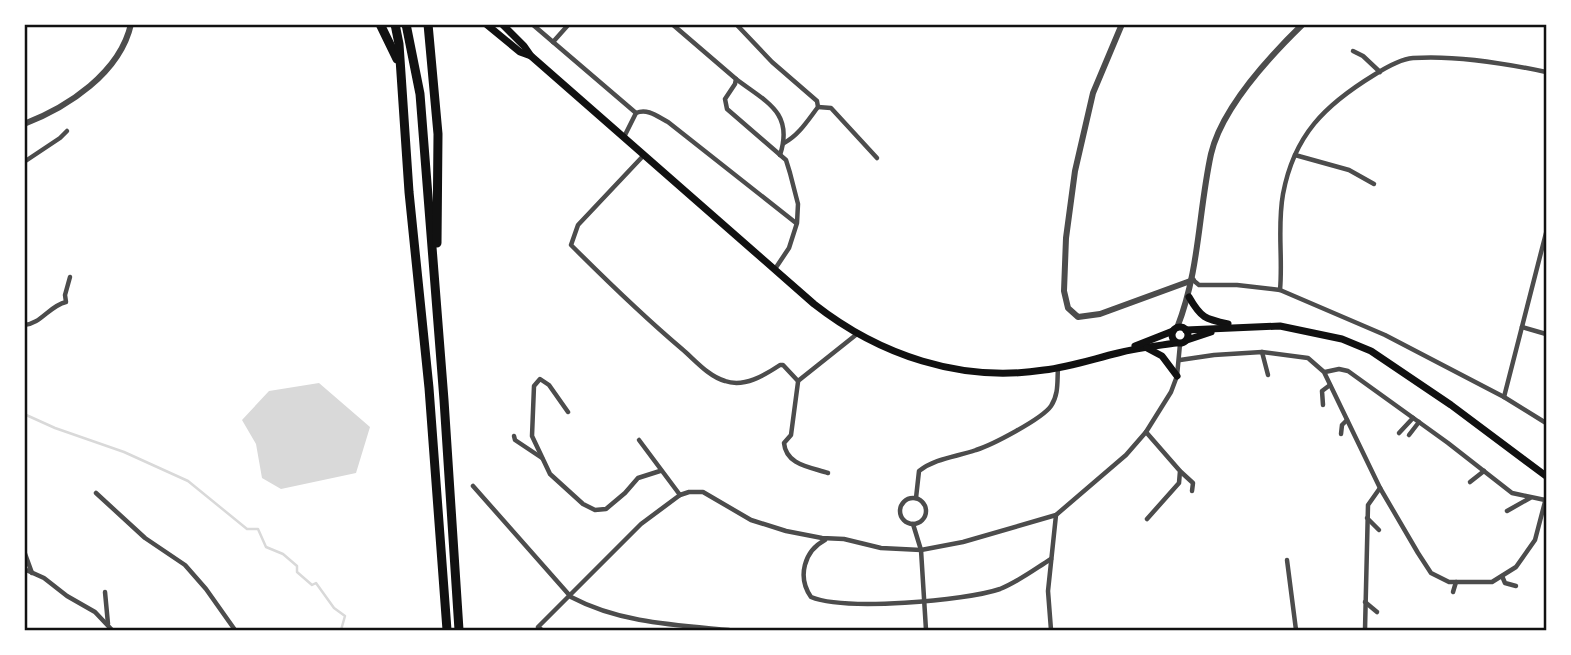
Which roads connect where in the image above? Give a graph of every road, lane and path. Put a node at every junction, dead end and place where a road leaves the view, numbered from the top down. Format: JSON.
{"nodes":[{"id":1,"x":131,"y":24,"type":"edge"},
{"id":2,"x":380,"y":24,"type":"edge"},
{"id":3,"x":395,"y":24,"type":"edge"},
{"id":4,"x":406,"y":24,"type":"edge"},
{"id":5,"x":428,"y":24,"type":"edge"},
{"id":6,"x":486,"y":24,"type":"edge"},
{"id":7,"x":502,"y":24,"type":"edge"},
{"id":8,"x":531,"y":24,"type":"edge"},
{"id":9,"x":569,"y":24,"type":"edge"},
{"id":10,"x":672,"y":24,"type":"edge"},
{"id":11,"x":736,"y":24,"type":"edge"},
{"id":12,"x":1122,"y":24,"type":"edge"},
{"id":13,"x":1303,"y":24,"type":"edge"},
{"id":14,"x":539,"y":27,"type":"edge"},
{"id":15,"x":553,"y":42,"type":"junction"},
{"id":16,"x":1353,"y":51,"type":"dead end"},
{"id":17,"x":531,"y":56,"type":"junction"},
{"id":18,"x":400,"y":64,"type":"junction"},
{"id":19,"x":1380,"y":72,"type":"junction"},
{"id":20,"x":1546,"y":72,"type":"edge"},
{"id":21,"x":736,"y":79,"type":"junction"},
{"id":22,"x":818,"y":107,"type":"junction"},
{"id":23,"x":636,"y":113,"type":"junction"},
{"id":24,"x":24,"y":124,"type":"edge"},
{"id":25,"x":67,"y":131,"type":"dead end"},
{"id":26,"x":624,"y":137,"type":"junction"},
{"id":27,"x":784,"y":143,"type":"junction"},
{"id":28,"x":644,"y":154,"type":"junction"},
{"id":29,"x":780,"y":155,"type":"junction"},
{"id":30,"x":1295,"y":155,"type":"junction"},
{"id":31,"x":877,"y":158,"type":"dead end"},
{"id":32,"x":24,"y":162,"type":"edge"},
{"id":33,"x":1374,"y":184,"type":"dead end"},
{"id":34,"x":797,"y":223,"type":"junction"},
{"id":35,"x":1546,"y":233,"type":"edge"},
{"id":36,"x":775,"y":270,"type":"junction"},
{"id":37,"x":70,"y":277,"type":"dead end"},
{"id":38,"x":1193,"y":280,"type":"junction"},
{"id":39,"x":1280,"y":290,"type":"junction"},
{"id":40,"x":1188,"y":300,"type":"junction"},
{"id":41,"x":437,"y":308,"type":"junction"},
{"id":42,"x":24,"y":325,"type":"edge"},
{"id":43,"x":1235,"y":327,"type":"junction"},
{"id":44,"x":1522,"y":327,"type":"junction"},
{"id":45,"x":1224,"y":328,"type":"junction"},
{"id":46,"x":1180,"y":330,"type":"junction"},
{"id":47,"x":857,"y":334,"type":"junction"},
{"id":48,"x":1546,"y":334,"type":"edge"},
{"id":49,"x":1181,"y":342,"type":"junction"},
{"id":50,"x":1146,"y":348,"type":"junction"},
{"id":51,"x":1121,"y":352,"type":"junction"},
{"id":52,"x":1262,"y":352,"type":"junction"},
{"id":53,"x":1180,"y":360,"type":"junction"},
{"id":54,"x":1058,"y":368,"type":"junction"},
{"id":55,"x":1324,"y":372,"type":"junction"},
{"id":56,"x":1268,"y":375,"type":"dead end"},
{"id":57,"x":1177,"y":376,"type":"junction"},
{"id":58,"x":798,"y":382,"type":"junction"},
{"id":59,"x":1330,"y":385,"type":"junction"},
{"id":60,"x":1504,"y":397,"type":"junction"},
{"id":61,"x":1323,"y":405,"type":"dead end"},
{"id":62,"x":568,"y":412,"type":"dead end"},
{"id":63,"x":1413,"y":418,"type":"junction"},
{"id":64,"x":1347,"y":420,"type":"junction"},
{"id":65,"x":1419,"y":422,"type":"junction"},
{"id":66,"x":1546,"y":423,"type":"edge"},
{"id":67,"x":1146,"y":432,"type":"junction"},
{"id":68,"x":1399,"y":433,"type":"dead end"},
{"id":69,"x":1341,"y":434,"type":"dead end"},
{"id":70,"x":1409,"y":435,"type":"dead end"},
{"id":71,"x":514,"y":436,"type":"dead end"},
{"id":72,"x":639,"y":440,"type":"dead end"},
{"id":73,"x":543,"y":458,"type":"junction"},
{"id":74,"x":660,"y":471,"type":"junction"},
{"id":75,"x":1180,"y":471,"type":"junction"},
{"id":76,"x":1484,"y":471,"type":"junction"},
{"id":77,"x":828,"y":473,"type":"dead end"},
{"id":78,"x":1546,"y":477,"type":"edge"},
{"id":79,"x":1470,"y":482,"type":"dead end"},
{"id":80,"x":473,"y":486,"type":"dead end"},
{"id":81,"x":1380,"y":488,"type":"junction"},
{"id":82,"x":1192,"y":491,"type":"dead end"},
{"id":83,"x":96,"y":493,"type":"dead end"},
{"id":84,"x":680,"y":495,"type":"junction"},
{"id":85,"x":1530,"y":497,"type":"junction"},
{"id":86,"x":916,"y":498,"type":"junction"},
{"id":87,"x":1546,"y":499,"type":"edge"},
{"id":88,"x":1507,"y":511,"type":"dead end"},
{"id":89,"x":1056,"y":515,"type":"junction"},
{"id":90,"x":1367,"y":518,"type":"junction"},
{"id":91,"x":1147,"y":519,"type":"dead end"},
{"id":92,"x":914,"y":524,"type":"junction"},
{"id":93,"x":1379,"y":530,"type":"dead end"},
{"id":94,"x":827,"y":538,"type":"junction"},
{"id":95,"x":921,"y":550,"type":"junction"},
{"id":96,"x":24,"y":551,"type":"edge"},
{"id":97,"x":1051,"y":559,"type":"junction"},
{"id":98,"x":1287,"y":560,"type":"dead end"},
{"id":99,"x":24,"y":569,"type":"edge"},
{"id":100,"x":32,"y":573,"type":"junction"},
{"id":101,"x":1502,"y":576,"type":"junction"},
{"id":102,"x":1456,"y":582,"type":"junction"},
{"id":103,"x":1516,"y":586,"type":"dead end"},
{"id":104,"x":105,"y":592,"type":"dead end"},
{"id":105,"x":1453,"y":592,"type":"dead end"},
{"id":106,"x":571,"y":597,"type":"junction"},
{"id":107,"x":926,"y":601,"type":"junction"},
{"id":108,"x":1365,"y":601,"type":"junction"},
{"id":109,"x":1377,"y":612,"type":"dead end"},
{"id":110,"x":108,"y":625,"type":"junction"},
{"id":111,"x":540,"y":629,"type":"edge"},
{"id":112,"x":112,"y":631,"type":"edge"},
{"id":113,"x":235,"y":631,"type":"edge"},
{"id":114,"x":447,"y":631,"type":"edge"},
{"id":115,"x":461,"y":631,"type":"edge"},
{"id":116,"x":729,"y":631,"type":"edge"},
{"id":117,"x":926,"y":631,"type":"edge"},
{"id":118,"x":1051,"y":631,"type":"edge"},
{"id":119,"x":1296,"y":631,"type":"edge"},
{"id":120,"x":1365,"y":631,"type":"edge"}],
"edges":[{"from":1,"to":24,"type":"street"},
{"from":2,"to":18,"type":"highway"},
{"from":3,"to":18,"type":"highway"},
{"from":4,"to":41,"type":"highway"},
{"from":5,"to":41,"type":"highway"},
{"from":6,"to":17,"type":"main road"},
{"from":7,"to":17,"type":"main road"},
{"from":8,"to":14,"type":"street"},
{"from":9,"to":15,"type":"street"},
{"from":10,"to":21,"type":"street"},
{"from":11,"to":22,"type":"street"},
{"from":12,"to":38,"type":"street"},
{"from":13,"to":38,"type":"street"},
{"from":14,"to":15,"type":"street"},
{"from":15,"to":23,"type":"street"},
{"from":16,"to":19,"type":"street"},
{"from":17,"to":26,"type":"main road"},
{"from":18,"to":114,"type":"highway"},
{"from":19,"to":20,"type":"street"},
{"from":19,"to":30,"type":"street"},
{"from":21,"to":27,"type":"street"},
{"from":21,"to":29,"type":"street"},
{"from":22,"to":27,"type":"street"},
{"from":22,"to":31,"type":"street"},
{"from":23,"to":26,"type":"street"},
{"from":23,"to":34,"type":"street"},
{"from":25,"to":32,"type":"street"},
{"from":26,"to":28,"type":"main road"},
{"from":27,"to":29,"type":"street"},
{"from":28,"to":36,"type":"main road"},
{"from":28,"to":58,"type":"street"},
{"from":29,"to":34,"type":"street"},
{"from":30,"to":33,"type":"street"},
{"from":30,"to":39,"type":"street"},
{"from":34,"to":36,"type":"street"},
{"from":35,"to":44,"type":"street"},
{"from":36,"to":47,"type":"main road"},
{"from":37,"to":42,"type":"street"},
{"from":38,"to":39,"type":"street"},
{"from":38,"to":40,"type":"street"},
{"from":39,"to":60,"type":"street"},
{"from":40,"to":43,"type":"main road"},
{"from":40,"to":46,"type":"street"},
{"from":41,"to":115,"type":"highway"},
{"from":43,"to":45,"type":"main road"},
{"from":43,"to":78,"type":"main road"},
{"from":44,"to":48,"type":"street"},
{"from":44,"to":60,"type":"street"},
{"from":45,"to":46,"type":"main road"},
{"from":45,"to":49,"type":"main road"},
{"from":46,"to":49,"type":"main road"},
{"from":46,"to":49,"type":"main road"},
{"from":46,"to":51,"type":"main road"},
{"from":47,"to":54,"type":"main road"},
{"from":47,"to":58,"type":"street"},
{"from":49,"to":50,"type":"main road"},
{"from":49,"to":53,"type":"street"},
{"from":50,"to":51,"type":"main road"},
{"from":50,"to":57,"type":"main road"},
{"from":51,"to":54,"type":"main road"},
{"from":52,"to":53,"type":"street"},
{"from":52,"to":55,"type":"street"},
{"from":52,"to":56,"type":"street"},
{"from":53,"to":57,"type":"street"},
{"from":54,"to":86,"type":"street"},
{"from":55,"to":59,"type":"street"},
{"from":55,"to":63,"type":"street"},
{"from":57,"to":67,"type":"street"},
{"from":58,"to":77,"type":"street"},
{"from":59,"to":61,"type":"street"},
{"from":59,"to":64,"type":"street"},
{"from":60,"to":66,"type":"street"},
{"from":62,"to":73,"type":"street"},
{"from":63,"to":65,"type":"street"},
{"from":63,"to":68,"type":"street"},
{"from":64,"to":69,"type":"street"},
{"from":64,"to":81,"type":"street"},
{"from":65,"to":70,"type":"street"},
{"from":65,"to":76,"type":"street"},
{"from":67,"to":75,"type":"street"},
{"from":67,"to":89,"type":"street"},
{"from":71,"to":73,"type":"street"},
{"from":72,"to":74,"type":"street"},
{"from":73,"to":74,"type":"street"},
{"from":74,"to":84,"type":"street"},
{"from":75,"to":82,"type":"street"},
{"from":75,"to":91,"type":"street"},
{"from":76,"to":79,"type":"street"},
{"from":76,"to":85,"type":"street"},
{"from":80,"to":106,"type":"street"},
{"from":81,"to":90,"type":"street"},
{"from":81,"to":102,"type":"street"},
{"from":83,"to":113,"type":"street"},
{"from":84,"to":94,"type":"street"},
{"from":84,"to":106,"type":"street"},
{"from":85,"to":87,"type":"street"},
{"from":85,"to":88,"type":"street"},
{"from":86,"to":92,"type":"street"},
{"from":86,"to":92,"type":"street"},
{"from":87,"to":101,"type":"street"},
{"from":89,"to":95,"type":"street"},
{"from":89,"to":97,"type":"street"},
{"from":90,"to":93,"type":"street"},
{"from":90,"to":108,"type":"street"},
{"from":92,"to":95,"type":"street"},
{"from":94,"to":95,"type":"street"},
{"from":94,"to":107,"type":"street"},
{"from":95,"to":107,"type":"street"},
{"from":96,"to":100,"type":"street"},
{"from":97,"to":107,"type":"street"},
{"from":97,"to":118,"type":"street"},
{"from":98,"to":119,"type":"street"},
{"from":99,"to":100,"type":"street"},
{"from":100,"to":110,"type":"street"},
{"from":101,"to":102,"type":"street"},
{"from":101,"to":103,"type":"street"},
{"from":102,"to":105,"type":"street"},
{"from":104,"to":110,"type":"street"},
{"from":106,"to":111,"type":"street"},
{"from":106,"to":116,"type":"street"},
{"from":107,"to":117,"type":"street"},
{"from":108,"to":109,"type":"street"},
{"from":108,"to":120,"type":"street"},
{"from":110,"to":112,"type":"street"}]}
